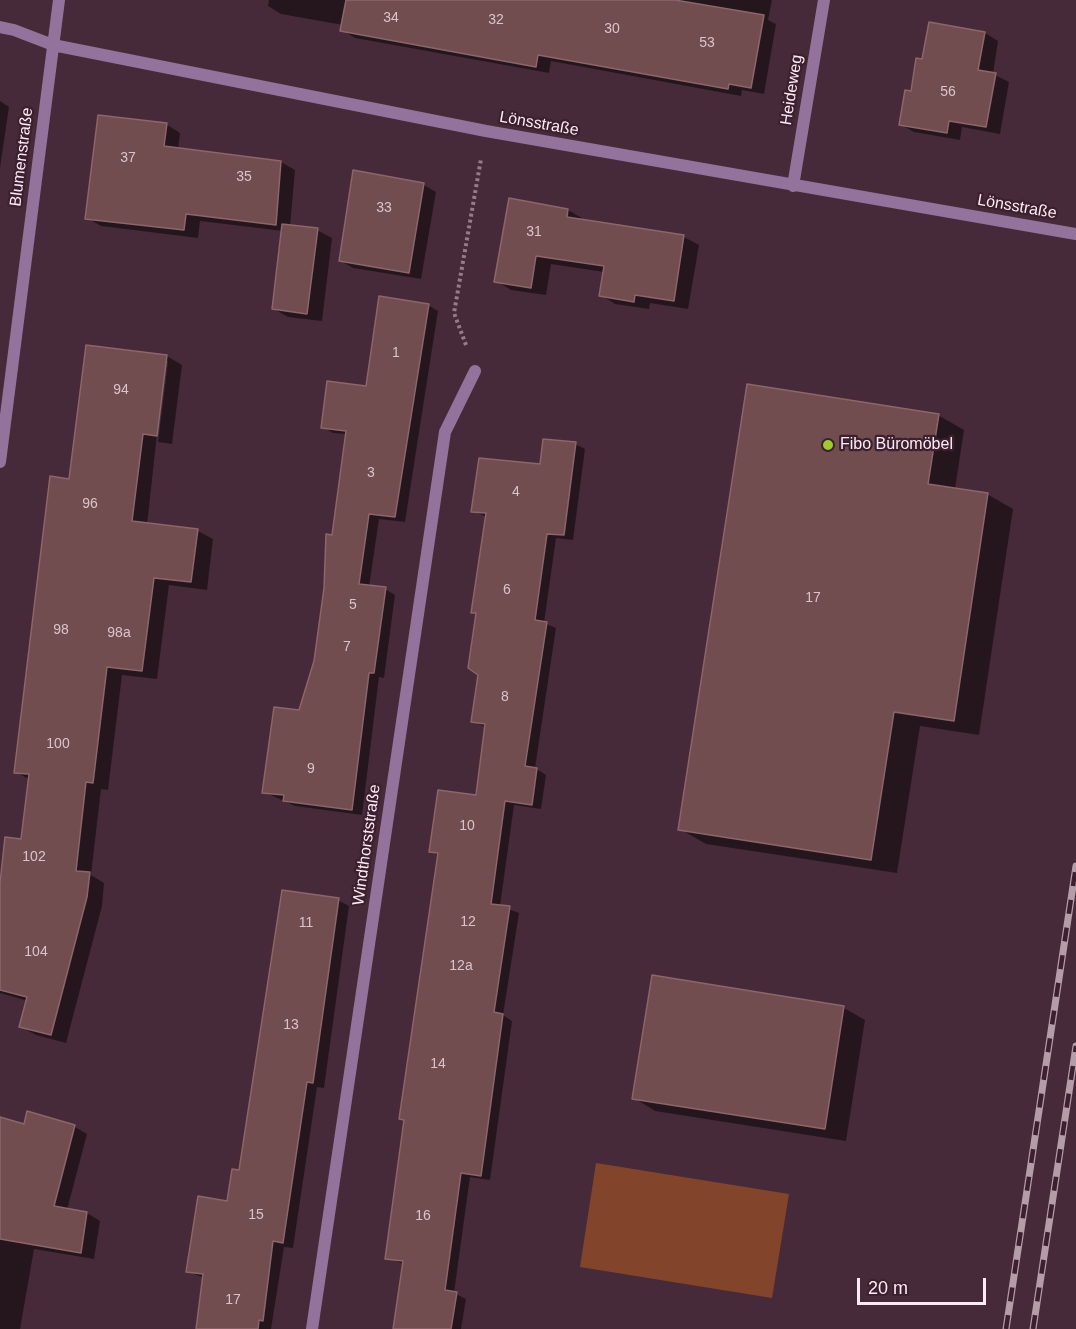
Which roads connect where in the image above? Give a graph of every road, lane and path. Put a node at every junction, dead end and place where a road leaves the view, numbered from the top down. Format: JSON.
{"nodes":[{"id":1,"x":59,"y":0,"type":"edge"},
{"id":2,"x":824,"y":0,"type":"edge"},
{"id":3,"x":0,"y":27,"type":"edge"},
{"id":4,"x":52,"y":45,"type":"junction"},
{"id":5,"x":486,"y":131,"type":"junction"},
{"id":6,"x":793,"y":186,"type":"junction"},
{"id":7,"x":1076,"y":234,"type":"edge"},
{"id":8,"x":475,"y":371,"type":"joint"},
{"id":9,"x":0,"y":462,"type":"edge"},
{"id":10,"x":312,"y":1329,"type":"edge"}],
"edges":[{"from":1,"to":4,"type":"street","name":"Blumenstraße"},
{"from":2,"to":6,"type":"street","name":"Heideweg"},
{"from":3,"to":4,"type":"street","name":"Lönsstraße"},
{"from":4,"to":5,"type":"street","name":"Lönsstraße"},
{"from":4,"to":9,"type":"street","name":"Blumenstraße"},
{"from":5,"to":6,"type":"street","name":"Lönsstraße"},
{"from":5,"to":8,"type":"path"},
{"from":6,"to":7,"type":"street","name":"Lönsstraße"},
{"from":8,"to":10,"type":"street","name":"Windthorststraße"}]}
